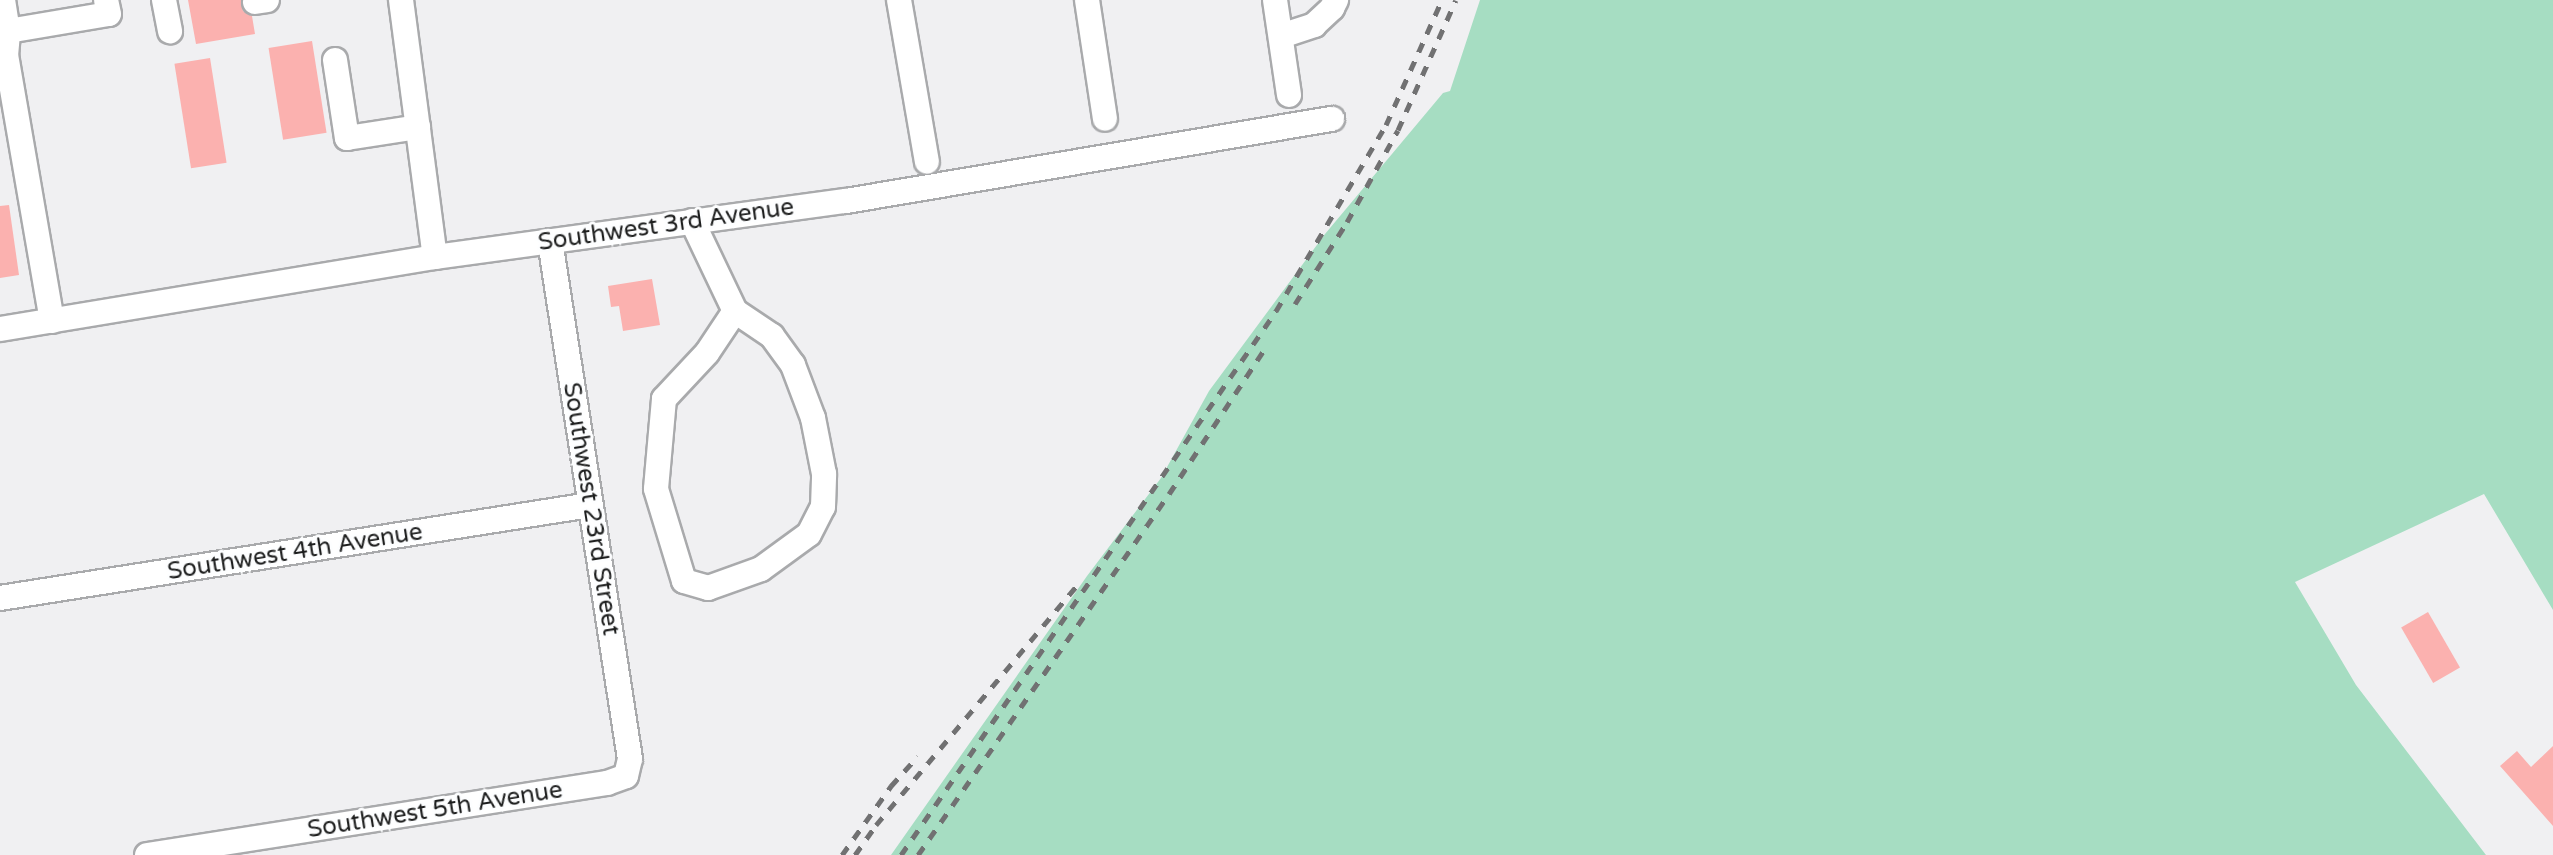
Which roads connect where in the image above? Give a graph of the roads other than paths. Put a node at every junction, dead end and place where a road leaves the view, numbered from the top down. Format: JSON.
{"nodes":[{"id":1,"x":3,"y":0,"type":"edge"},
{"id":2,"x":106,"y":0,"type":"edge"},
{"id":3,"x":164,"y":0,"type":"edge"},
{"id":4,"x":401,"y":0,"type":"edge"},
{"id":5,"x":899,"y":0,"type":"edge"},
{"id":6,"x":1087,"y":0,"type":"edge"},
{"id":7,"x":1275,"y":0,"type":"edge"},
{"id":8,"x":1336,"y":0,"type":"edge"},
{"id":9,"x":51,"y":12,"type":"edge"},
{"id":10,"x":8,"y":31,"type":"junction"},
{"id":11,"x":170,"y":31,"type":"dead end"},
{"id":12,"x":1281,"y":36,"type":"junction"},
{"id":13,"x":335,"y":60,"type":"dead end"},
{"id":14,"x":1289,"y":95,"type":"dead end"},
{"id":15,"x":1105,"y":119,"type":"dead end"},
{"id":16,"x":1332,"y":119,"type":"dead end"},
{"id":17,"x":418,"y":127,"type":"junction"},
{"id":18,"x":927,"y":162,"type":"dead end"},
{"id":19,"x":692,"y":221,"type":"junction"},
{"id":20,"x":550,"y":241,"type":"junction"},
{"id":21,"x":435,"y":257,"type":"junction"},
{"id":22,"x":735,"y":311,"type":"junction"},
{"id":23,"x":52,"y":321,"type":"junction"},
{"id":24,"x":0,"y":329,"type":"edge"},
{"id":25,"x":590,"y":505,"type":"junction"},
{"id":26,"x":0,"y":598,"type":"edge"},
{"id":27,"x":626,"y":776,"type":"joint"},
{"id":28,"x":147,"y":855,"type":"edge"}],
"edges":[{"from":1,"to":10,"type":"street"},
{"from":2,"to":9,"type":"street"},
{"from":3,"to":11,"type":"street"},
{"from":4,"to":17,"type":"street"},
{"from":5,"to":18,"type":"street"},
{"from":6,"to":15,"type":"street"},
{"from":7,"to":12,"type":"street"},
{"from":8,"to":12,"type":"street"},
{"from":9,"to":10,"type":"street"},
{"from":10,"to":23,"type":"street"},
{"from":12,"to":14,"type":"street"},
{"from":13,"to":17,"type":"street"},
{"from":16,"to":19,"type":"street","name":"Southwest 3rd Avenue"},
{"from":17,"to":21,"type":"street"},
{"from":19,"to":20,"type":"street","name":"Southwest 3rd Avenue"},
{"from":19,"to":22,"type":"street"},
{"from":20,"to":21,"type":"street","name":"Southwest 3rd Avenue"},
{"from":20,"to":25,"type":"street","name":"Southwest 23rd Street"},
{"from":21,"to":23,"type":"street","name":"Southwest 3rd Avenue"},
{"from":22,"to":22,"type":"street"},
{"from":23,"to":24,"type":"street","name":"Southwest 3rd Avenue"},
{"from":25,"to":26,"type":"street","name":"Southwest 4th Avenue"},
{"from":25,"to":27,"type":"street","name":"Southwest 23rd Street"},
{"from":27,"to":28,"type":"street","name":"Southwest 5th Avenue"}]}
